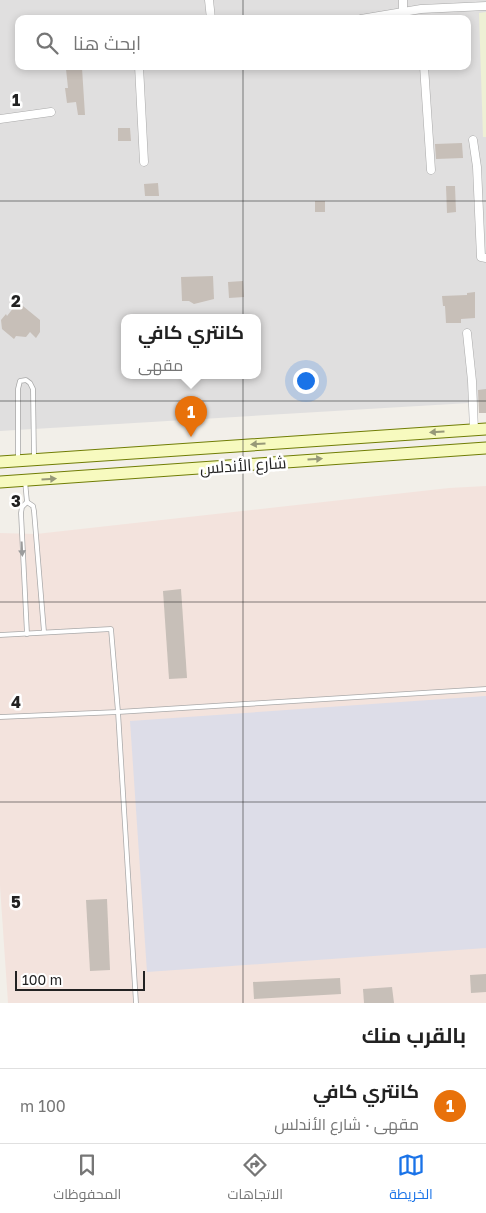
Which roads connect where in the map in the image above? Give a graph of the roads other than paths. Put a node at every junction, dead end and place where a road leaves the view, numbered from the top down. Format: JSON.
{"nodes":[{"id":1,"x":209,"y":0,"type":"edge"},
{"id":2,"x":403,"y":0,"type":"edge"},
{"id":3,"x":486,"y":6,"type":"edge"},
{"id":4,"x":421,"y":9,"type":"junction"},
{"id":5,"x":403,"y":12,"type":"junction"},
{"id":6,"x":211,"y":15,"type":"edge"},
{"id":7,"x":385,"y":15,"type":"edge"},
{"id":8,"x":421,"y":15,"type":"edge"},
{"id":9,"x":139,"y":70,"type":"edge"},
{"id":10,"x":424,"y":70,"type":"edge"},
{"id":11,"x":51,"y":112,"type":"dead end"},
{"id":12,"x":0,"y":119,"type":"edge"},
{"id":13,"x":473,"y":140,"type":"dead end"},
{"id":14,"x":144,"y":162,"type":"dead end"},
{"id":15,"x":486,"y":166,"type":"edge"},
{"id":16,"x":477,"y":167,"type":"junction"},
{"id":17,"x":431,"y":170,"type":"dead end"},
{"id":18,"x":486,"y":258,"type":"edge"},
{"id":19,"x":467,"y":332,"type":"dead end"},
{"id":20,"x":486,"y":429,"type":"edge"},
{"id":21,"x":474,"y":430,"type":"junction"},
{"id":22,"x":486,"y":448,"type":"edge"},
{"id":23,"x":25,"y":460,"type":"junction"},
{"id":24,"x":0,"y":462,"type":"edge"},
{"id":25,"x":25,"y":480,"type":"junction"},
{"id":26,"x":0,"y":482,"type":"edge"},
{"id":27,"x":27,"y":502,"type":"junction"},
{"id":28,"x":44,"y":632,"type":"junction"},
{"id":29,"x":26,"y":634,"type":"junction"},
{"id":30,"x":0,"y":635,"type":"edge"},
{"id":31,"x":486,"y":689,"type":"edge"},
{"id":32,"x":118,"y":712,"type":"junction"},
{"id":33,"x":0,"y":717,"type":"edge"},
{"id":34,"x":136,"y":1003,"type":"edge"}],
"edges":[{"from":1,"to":6,"type":"street"},
{"from":2,"to":5,"type":"street"},
{"from":3,"to":4,"type":"street"},
{"from":4,"to":5,"type":"street"},
{"from":4,"to":8,"type":"street"},
{"from":5,"to":7,"type":"street"},
{"from":9,"to":14,"type":"street"},
{"from":10,"to":17,"type":"street"},
{"from":11,"to":12,"type":"street"},
{"from":13,"to":16,"type":"street"},
{"from":15,"to":16,"type":"street"},
{"from":16,"to":18,"type":"street"},
{"from":19,"to":21,"type":"street"},
{"from":20,"to":21,"type":"main road","name":"شارع الأندلس"},
{"from":21,"to":23,"type":"main road","name":"شارع الأندلس","one_way":true},
{"from":25,"to":22,"type":"main road","name":"شارع الأندلس","one_way":true},
{"from":23,"to":23,"type":"lane"},
{"from":23,"to":24,"type":"main road","name":"شارع الأندلس"},
{"from":23,"to":25,"type":"main road"},
{"from":25,"to":26,"type":"main road","name":"شارع الأندلس"},
{"from":25,"to":27,"type":"lane"},
{"from":27,"to":28,"type":"lane"},
{"from":27,"to":29,"type":"lane","one_way":true},
{"from":28,"to":29,"type":"lane"},
{"from":28,"to":32,"type":"lane"},
{"from":29,"to":30,"type":"lane"},
{"from":31,"to":32,"type":"lane"},
{"from":32,"to":33,"type":"lane"},
{"from":32,"to":34,"type":"lane"}]}
